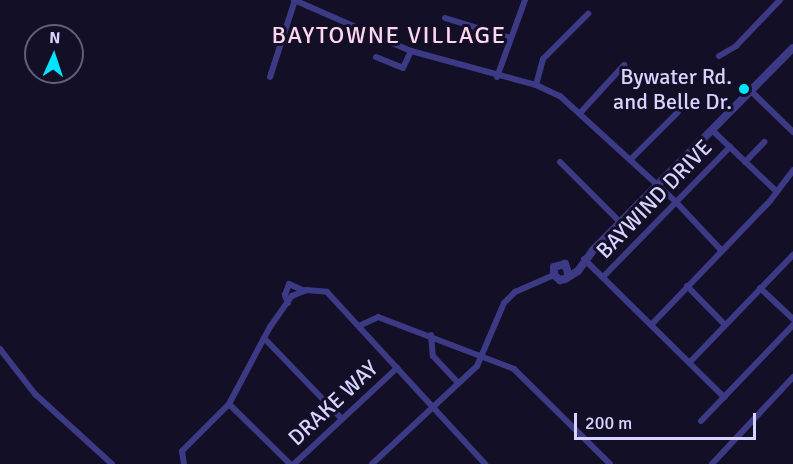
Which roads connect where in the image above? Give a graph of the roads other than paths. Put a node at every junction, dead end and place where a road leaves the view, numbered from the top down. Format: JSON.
{"nodes":[{"id":1,"x":295,"y":0,"type":"edge"},
{"id":2,"x":525,"y":0,"type":"edge"},
{"id":3,"x":780,"y":0,"type":"edge"},
{"id":4,"x":588,"y":14,"type":"dead end"},
{"id":5,"x":445,"y":18,"type":"dead end"},
{"id":6,"x":510,"y":38,"type":"junction"},
{"id":7,"x":793,"y":48,"type":"edge"},
{"id":8,"x":411,"y":51,"type":"junction"},
{"id":9,"x":718,"y":56,"type":"dead end"},
{"id":10,"x":376,"y":57,"type":"dead end"},
{"id":11,"x":624,"y":65,"type":"dead end"},
{"id":12,"x":270,"y":77,"type":"dead end"},
{"id":13,"x":497,"y":77,"type":"junction"},
{"id":14,"x":536,"y":85,"type":"junction"},
{"id":15,"x":751,"y":91,"type":"junction"},
{"id":16,"x":581,"y":112,"type":"junction"},
{"id":17,"x":678,"y":112,"type":"dead end"},
{"id":18,"x":712,"y":130,"type":"junction"},
{"id":19,"x":793,"y":132,"type":"edge"},
{"id":20,"x":764,"y":142,"type":"dead end"},
{"id":21,"x":730,"y":147,"type":"junction"},
{"id":22,"x":631,"y":159,"type":"junction"},
{"id":23,"x":560,"y":162,"type":"dead end"},
{"id":24,"x":745,"y":162,"type":"junction"},
{"id":25,"x":793,"y":170,"type":"edge"},
{"id":26,"x":658,"y":185,"type":"junction"},
{"id":27,"x":775,"y":190,"type":"junction"},
{"id":28,"x":676,"y":202,"type":"junction"},
{"id":29,"x":621,"y":223,"type":"junction"},
{"id":30,"x":722,"y":250,"type":"junction"},
{"id":31,"x":793,"y":255,"type":"edge"},
{"id":32,"x":584,"y":259,"type":"junction"},
{"id":33,"x":569,"y":272,"type":"junction"},
{"id":34,"x":554,"y":275,"type":"junction"},
{"id":35,"x":603,"y":276,"type":"junction"},
{"id":36,"x":687,"y":286,"type":"junction"},
{"id":37,"x":760,"y":288,"type":"junction"},
{"id":38,"x":305,"y":291,"type":"junction"},
{"id":39,"x":288,"y":303,"type":"junction"},
{"id":40,"x":793,"y":319,"type":"edge"},
{"id":41,"x":652,"y":324,"type":"junction"},
{"id":42,"x":725,"y":325,"type":"junction"},
{"id":43,"x":793,"y":325,"type":"edge"},
{"id":44,"x":359,"y":326,"type":"junction"},
{"id":45,"x":431,"y":335,"type":"junction"},
{"id":46,"x":264,"y":338,"type":"junction"},
{"id":47,"x":0,"y":349,"type":"edge"},
{"id":48,"x":483,"y":354,"type":"junction"},
{"id":49,"x":690,"y":362,"type":"junction"},
{"id":50,"x":397,"y":369,"type":"junction"},
{"id":51,"x":793,"y":377,"type":"edge"},
{"id":52,"x":458,"y":383,"type":"junction"},
{"id":53,"x":724,"y":396,"type":"junction"},
{"id":54,"x":229,"y":404,"type":"junction"},
{"id":55,"x":432,"y":407,"type":"junction"},
{"id":56,"x":341,"y":418,"type":"junction"},
{"id":57,"x":701,"y":421,"type":"dead end"},
{"id":58,"x":380,"y":461,"type":"edge"},
{"id":59,"x":112,"y":464,"type":"edge"},
{"id":60,"x":184,"y":464,"type":"edge"},
{"id":61,"x":292,"y":464,"type":"edge"},
{"id":62,"x":372,"y":464,"type":"edge"},
{"id":63,"x":485,"y":464,"type":"edge"},
{"id":64,"x":610,"y":464,"type":"edge"},
{"id":65,"x":712,"y":464,"type":"edge"}],
"edges":[{"from":1,"to":8,"type":"street"},
{"from":1,"to":12,"type":"street"},
{"from":2,"to":6,"type":"street"},
{"from":3,"to":9,"type":"street"},
{"from":4,"to":14,"type":"street"},
{"from":5,"to":6,"type":"street"},
{"from":6,"to":13,"type":"street"},
{"from":7,"to":15,"type":"street"},
{"from":8,"to":10,"type":"street"},
{"from":8,"to":13,"type":"street"},
{"from":11,"to":16,"type":"street"},
{"from":13,"to":14,"type":"street"},
{"from":14,"to":16,"type":"street"},
{"from":15,"to":18,"type":"street"},
{"from":15,"to":19,"type":"street"},
{"from":16,"to":22,"type":"street"},
{"from":17,"to":22,"type":"street"},
{"from":18,"to":21,"type":"street"},
{"from":18,"to":26,"type":"street"},
{"from":20,"to":24,"type":"street"},
{"from":21,"to":24,"type":"street"},
{"from":21,"to":28,"type":"street","name":"BAYWIND DRIVE"},
{"from":22,"to":26,"type":"street"},
{"from":23,"to":29,"type":"street"},
{"from":24,"to":27,"type":"street"},
{"from":25,"to":27,"type":"street"},
{"from":26,"to":28,"type":"street"},
{"from":26,"to":29,"type":"street"},
{"from":27,"to":30,"type":"street"},
{"from":28,"to":30,"type":"street"},
{"from":28,"to":35,"type":"street","name":"BAYWIND DRIVE"},
{"from":29,"to":32,"type":"street"},
{"from":30,"to":36,"type":"street"},
{"from":31,"to":37,"type":"street"},
{"from":32,"to":33,"type":"street"},
{"from":32,"to":35,"type":"street"},
{"from":33,"to":34,"type":"street"},
{"from":33,"to":34,"type":"street"},
{"from":34,"to":48,"type":"street"},
{"from":35,"to":41,"type":"street"},
{"from":36,"to":41,"type":"street"},
{"from":36,"to":42,"type":"street"},
{"from":37,"to":40,"type":"street"},
{"from":37,"to":42,"type":"street"},
{"from":38,"to":39,"type":"street"},
{"from":38,"to":39,"type":"street"},
{"from":38,"to":44,"type":"street"},
{"from":39,"to":46,"type":"street"},
{"from":41,"to":49,"type":"street"},
{"from":42,"to":49,"type":"street"},
{"from":43,"to":53,"type":"street"},
{"from":44,"to":45,"type":"street"},
{"from":44,"to":50,"type":"street"},
{"from":45,"to":48,"type":"street"},
{"from":45,"to":52,"type":"street"},
{"from":46,"to":54,"type":"street"},
{"from":46,"to":56,"type":"street"},
{"from":47,"to":59,"type":"street"},
{"from":48,"to":52,"type":"street"},
{"from":48,"to":64,"type":"street"},
{"from":49,"to":53,"type":"street"},
{"from":50,"to":55,"type":"street"},
{"from":50,"to":56,"type":"street","name":"DRAKE WAY"},
{"from":51,"to":65,"type":"street"},
{"from":52,"to":55,"type":"street"},
{"from":53,"to":57,"type":"street"},
{"from":54,"to":60,"type":"street"},
{"from":54,"to":61,"type":"street"},
{"from":55,"to":58,"type":"street"},
{"from":55,"to":63,"type":"street"},
{"from":56,"to":61,"type":"street","name":"DRAKE WAY"},
{"from":58,"to":62,"type":"street"}]}
